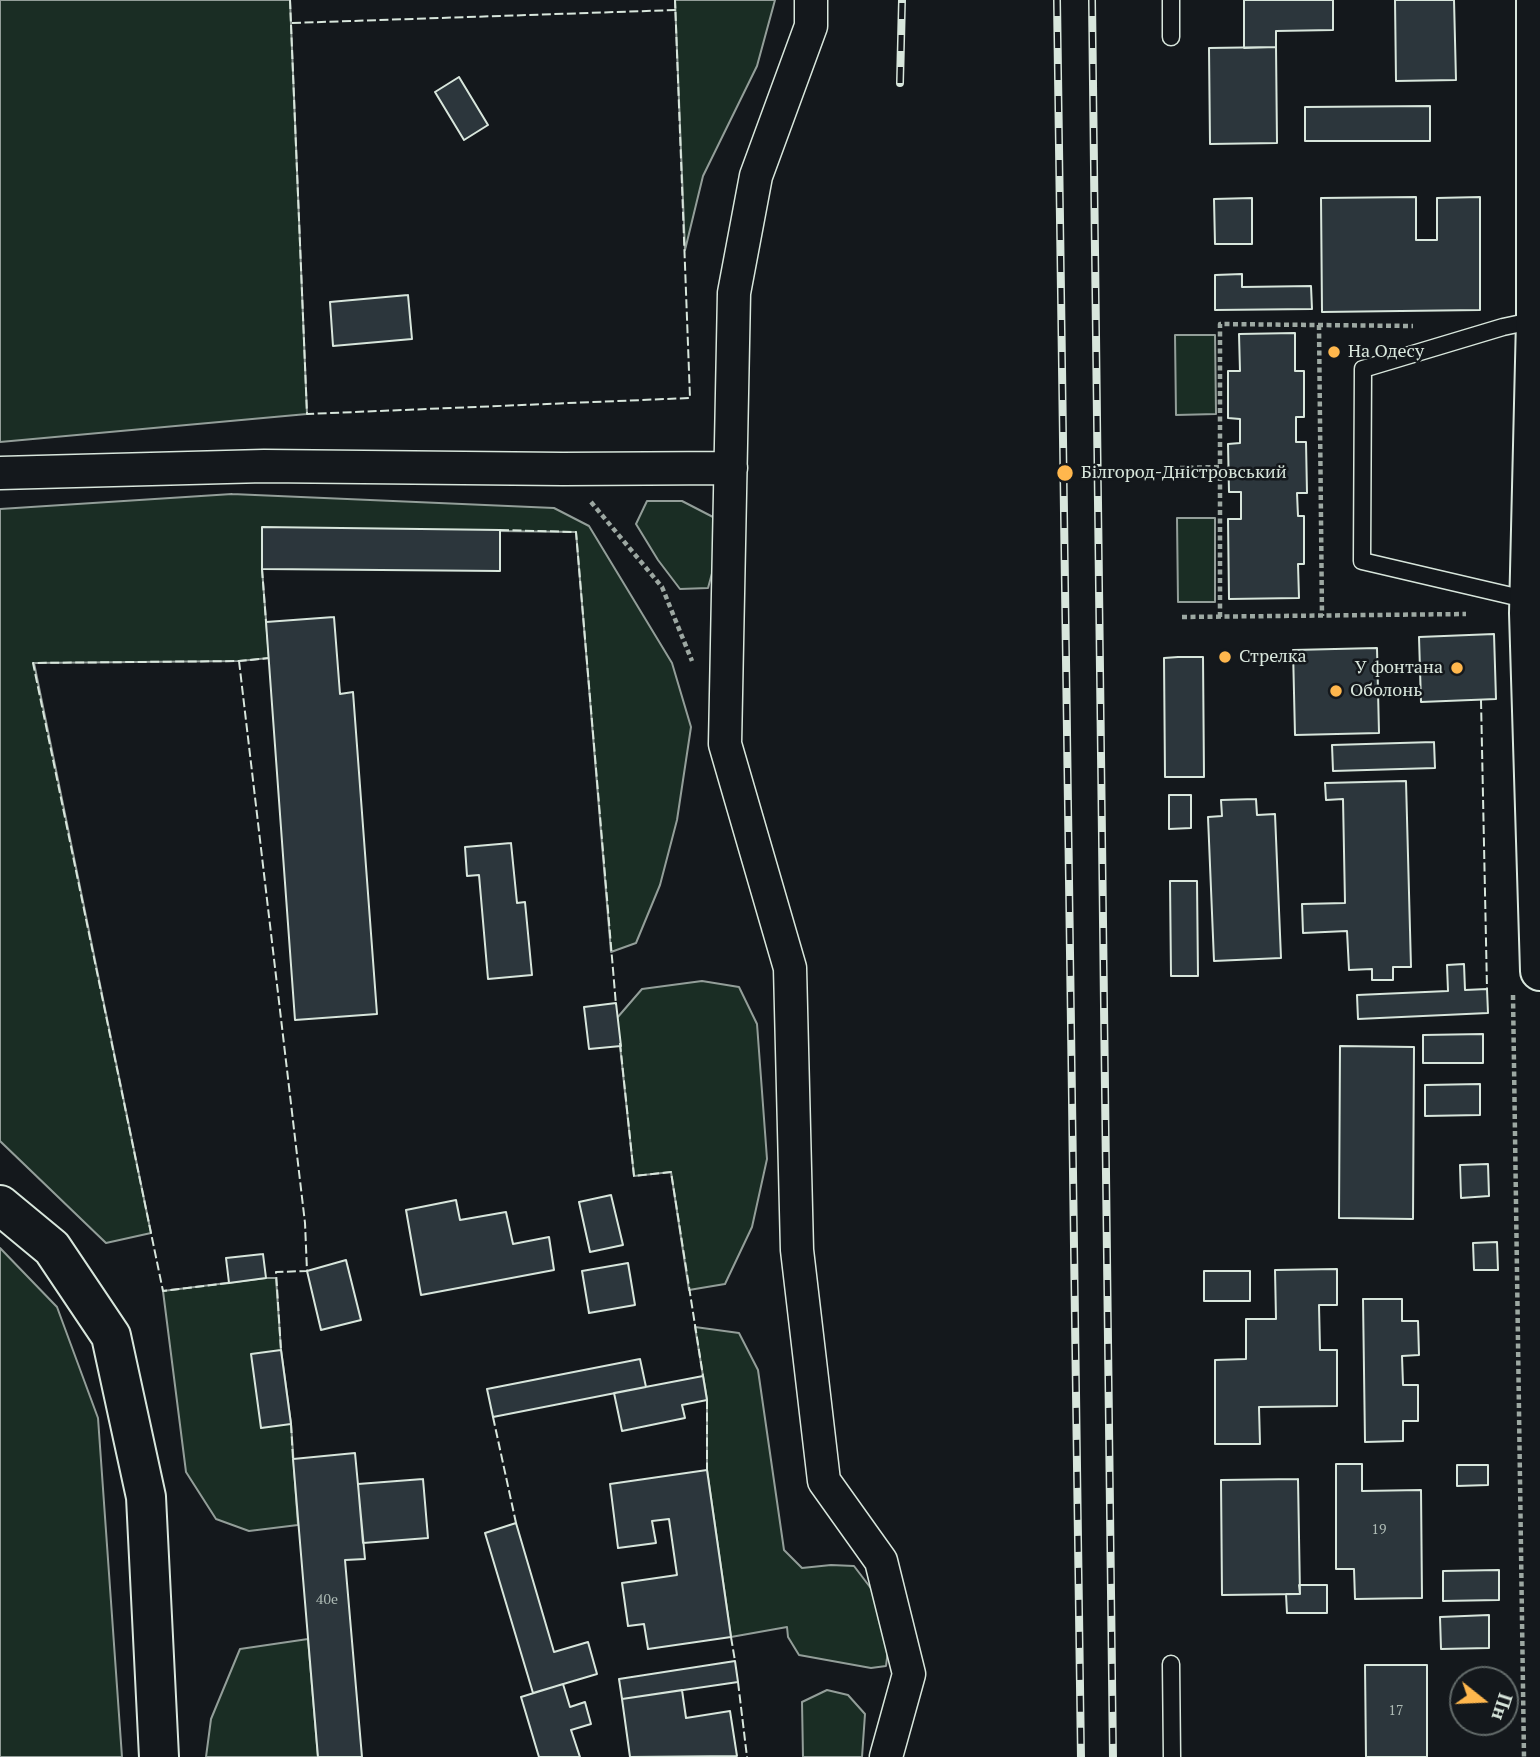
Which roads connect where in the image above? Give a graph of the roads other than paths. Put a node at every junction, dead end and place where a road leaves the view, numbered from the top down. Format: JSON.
{"nodes":[{"id":1,"x":811,"y":0,"type":"edge"},
{"id":2,"x":1171,"y":0,"type":"edge"},
{"id":3,"x":1536,"y":0,"type":"edge"},
{"id":4,"x":1171,"y":37,"type":"dead end"},
{"id":5,"x":1538,"y":320,"type":"edge"},
{"id":6,"x":731,"y":468,"type":"junction"},
{"id":7,"x":0,"y":473,"type":"edge"},
{"id":8,"x":1518,"y":598,"type":"junction"},
{"id":9,"x":1526,"y":981,"type":"edge"},
{"id":10,"x":0,"y":1205,"type":"edge"},
{"id":11,"x":1171,"y":1664,"type":"dead end"},
{"id":12,"x":159,"y":1757,"type":"edge"},
{"id":13,"x":886,"y":1757,"type":"edge"},
{"id":14,"x":1172,"y":1757,"type":"edge"}],
"edges":[{"from":1,"to":6,"type":"street"},
{"from":2,"to":4,"type":"lane"},
{"from":3,"to":5,"type":"main road"},
{"from":5,"to":8,"type":"main road"},
{"from":5,"to":8,"type":"lane"},
{"from":6,"to":7,"type":"street"},
{"from":6,"to":13,"type":"street"},
{"from":8,"to":9,"type":"main road"},
{"from":10,"to":12,"type":"main road"},
{"from":11,"to":14,"type":"lane"}]}
